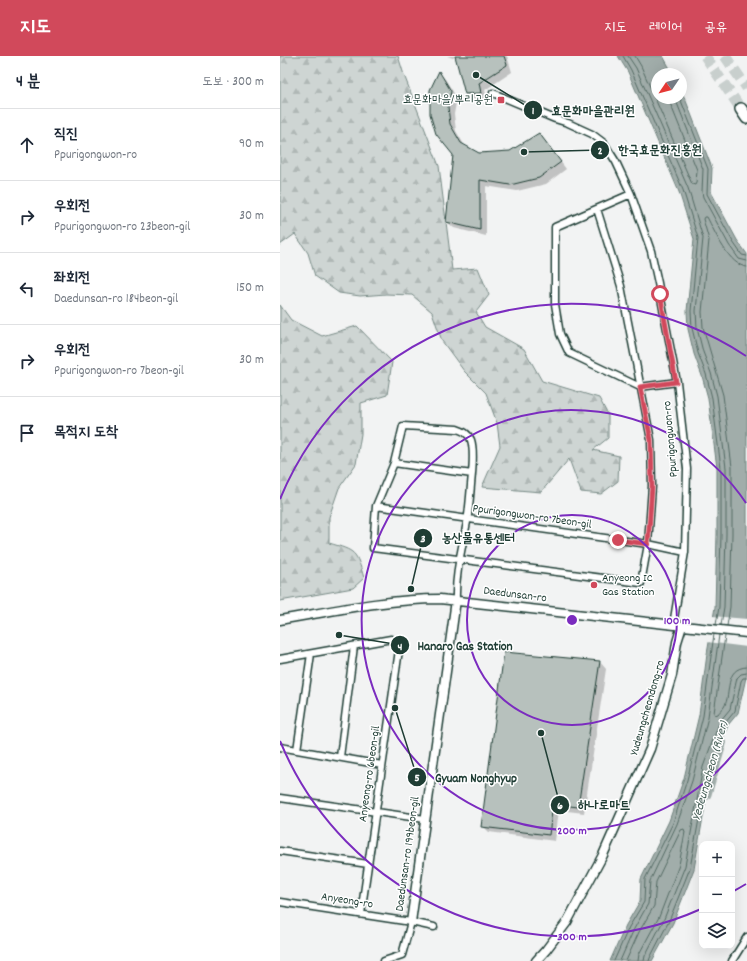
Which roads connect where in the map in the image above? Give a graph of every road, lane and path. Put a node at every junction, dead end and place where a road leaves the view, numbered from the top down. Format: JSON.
{"nodes":[{"id":1,"x":493,"y":93,"type":"dead end"},
{"id":2,"x":631,"y":194,"type":"junction"},
{"id":3,"x":597,"y":209,"type":"junction"},
{"id":4,"x":676,"y":382,"type":"junction"},
{"id":5,"x":640,"y":387,"type":"junction"},
{"id":6,"x":394,"y":463,"type":"junction"},
{"id":7,"x":472,"y":474,"type":"junction"},
{"id":8,"x":376,"y":506,"type":"junction"},
{"id":9,"x":467,"y":519,"type":"junction"},
{"id":10,"x":648,"y":544,"type":"junction"},
{"id":11,"x":685,"y":552,"type":"junction"},
{"id":12,"x":460,"y":560,"type":"junction"},
{"id":13,"x":456,"y":600,"type":"junction"},
{"id":14,"x":280,"y":620,"type":"edge"},
{"id":15,"x":678,"y":626,"type":"junction"},
{"id":16,"x":747,"y":633,"type":"edge"},
{"id":17,"x":354,"y":646,"type":"junction"},
{"id":18,"x":311,"y":654,"type":"junction"},
{"id":19,"x":280,"y":660,"type":"edge"},
{"id":20,"x":280,"y":747,"type":"edge"},
{"id":21,"x":297,"y":750,"type":"junction"},
{"id":22,"x":340,"y":758,"type":"junction"},
{"id":23,"x":382,"y":765,"type":"junction"},
{"id":24,"x":280,"y":798,"type":"edge"},
{"id":25,"x":375,"y":812,"type":"junction"},
{"id":26,"x":425,"y":819,"type":"junction"},
{"id":27,"x":280,"y":851,"type":"edge"},
{"id":28,"x":368,"y":864,"type":"junction"},
{"id":29,"x":280,"y":902,"type":"edge"},
{"id":30,"x":361,"y":914,"type":"junction"},
{"id":31,"x":411,"y":922,"type":"junction"},
{"id":32,"x":434,"y":927,"type":"dead end"},
{"id":33,"x":747,"y":937,"type":"edge"},
{"id":34,"x":384,"y":961,"type":"edge"},
{"id":35,"x":536,"y":961,"type":"edge"},
{"id":36,"x":732,"y":961,"type":"edge"}],
"edges":[{"from":1,"to":2,"type":"street","name":"Ppurigongwon-ro"},
{"from":2,"to":3,"type":"street"},
{"from":2,"to":4,"type":"street","name":"Ppurigongwon-ro"},
{"from":3,"to":5,"type":"street"},
{"from":3,"to":5,"type":"street"},
{"from":4,"to":5,"type":"street"},
{"from":4,"to":11,"type":"street","name":"Ppurigongwon-ro"},
{"from":5,"to":10,"type":"street"},
{"from":6,"to":7,"type":"street"},
{"from":6,"to":7,"type":"street"},
{"from":6,"to":8,"type":"street"},
{"from":7,"to":9,"type":"street"},
{"from":8,"to":9,"type":"street","name":"Ppurigongwon-ro 7beon-gil"},
{"from":8,"to":12,"type":"street"},
{"from":9,"to":10,"type":"street","name":"Ppurigongwon-ro 7beon-gil"},
{"from":9,"to":12,"type":"street"},
{"from":10,"to":11,"type":"street","name":"Ppurigongwon-ro 7beon-gil"},
{"from":10,"to":12,"type":"street"},
{"from":11,"to":15,"type":"street","name":"Ppurigongwon-ro"},
{"from":12,"to":13,"type":"street"},
{"from":13,"to":14,"type":"main road","name":"Daedunsan-ro"},
{"from":13,"to":15,"type":"main road","name":"Daedunsan-ro"},
{"from":13,"to":26,"type":"main road","name":"Daedunsan-ro 199beon-gil"},
{"from":15,"to":16,"type":"main road","name":"Daedunsan-ro"},
{"from":15,"to":35,"type":"main road","name":"Yudeungcheondong-ro"},
{"from":17,"to":18,"type":"street"},
{"from":17,"to":22,"type":"street"},
{"from":17,"to":23,"type":"street","name":"Anyeong-ro 6beon-gil"},
{"from":18,"to":19,"type":"street"},
{"from":18,"to":21,"type":"street"},
{"from":20,"to":21,"type":"street"},
{"from":21,"to":22,"type":"street"},
{"from":22,"to":23,"type":"street"},
{"from":23,"to":25,"type":"street","name":"Anyeong-ro 6beon-gil"},
{"from":24,"to":25,"type":"street"},
{"from":25,"to":26,"type":"street"},
{"from":25,"to":28,"type":"street","name":"Anyeong-ro 6beon-gil"},
{"from":26,"to":31,"type":"main road","name":"Daedunsan-ro 199beon-gil"},
{"from":27,"to":28,"type":"street"},
{"from":28,"to":30,"type":"street","name":"Anyeong-ro 6beon-gil"},
{"from":29,"to":30,"type":"street","name":"Anyeong-ro"},
{"from":30,"to":31,"type":"street","name":"Anyeong-ro"},
{"from":31,"to":32,"type":"street","name":"Anyeong-ro"},
{"from":31,"to":34,"type":"street"},
{"from":33,"to":36,"type":"street"}]}
